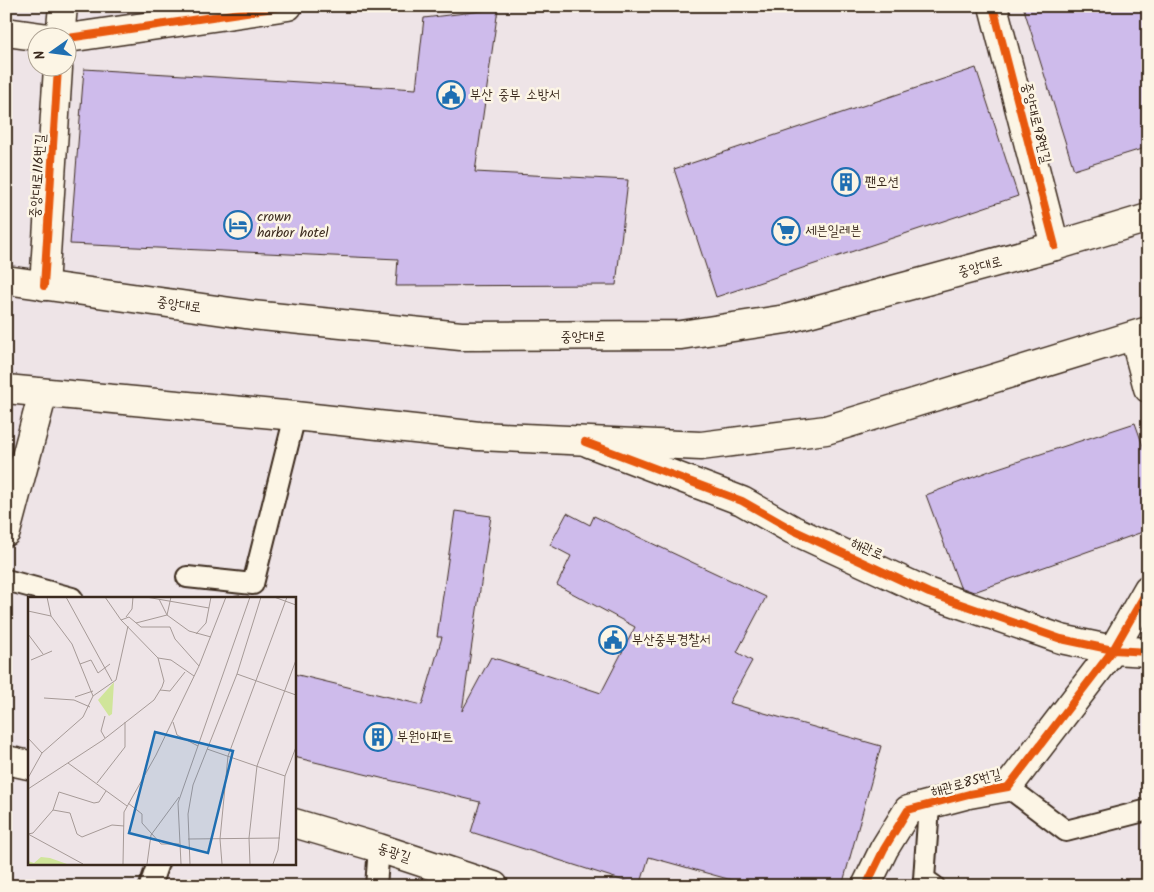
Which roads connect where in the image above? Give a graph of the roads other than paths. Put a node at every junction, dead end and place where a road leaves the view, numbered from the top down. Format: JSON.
{"nodes":[{"id":1,"x":64,"y":6,"type":"edge"},
{"id":2,"x":288,"y":6,"type":"edge"},
{"id":3,"x":994,"y":6,"type":"edge"},
{"id":4,"x":61,"y":28,"type":"edge"},
{"id":5,"x":6,"y":32,"type":"edge"},
{"id":6,"x":28,"y":35,"type":"edge"},
{"id":7,"x":78,"y":37,"type":"edge"},
{"id":8,"x":57,"y":78,"type":"edge"},
{"id":9,"x":1148,"y":218,"type":"edge"},
{"id":10,"x":1055,"y":246,"type":"junction"},
{"id":11,"x":6,"y":280,"type":"edge"},
{"id":12,"x":44,"y":286,"type":"junction"},
{"id":13,"x":1141,"y":334,"type":"edge"},
{"id":14,"x":1148,"y":388,"type":"edge"},
{"id":15,"x":6,"y":389,"type":"edge"},
{"id":16,"x":43,"y":393,"type":"junction"},
{"id":17,"x":295,"y":416,"type":"junction"},
{"id":18,"x":586,"y":442,"type":"junction"},
{"id":19,"x":6,"y":532,"type":"edge"},
{"id":20,"x":187,"y":577,"type":"dead end"},
{"id":21,"x":6,"y":580,"type":"edge"},
{"id":22,"x":1148,"y":589,"type":"edge"},
{"id":23,"x":68,"y":597,"type":"edge"},
{"id":24,"x":1113,"y":650,"type":"junction"},
{"id":25,"x":1148,"y":652,"type":"edge"},
{"id":26,"x":6,"y":760,"type":"edge"},
{"id":27,"x":28,"y":764,"type":"edge"},
{"id":28,"x":1008,"y":787,"type":"junction"},
{"id":29,"x":929,"y":806,"type":"junction"},
{"id":30,"x":1148,"y":810,"type":"edge"},
{"id":31,"x":295,"y":824,"type":"edge"},
{"id":32,"x":379,"y":848,"type":"junction"},
{"id":33,"x":158,"y":864,"type":"edge"},
{"id":34,"x":150,"y":886,"type":"edge"},
{"id":35,"x":376,"y":886,"type":"edge"},
{"id":36,"x":494,"y":886,"type":"edge"},
{"id":37,"x":866,"y":886,"type":"edge"},
{"id":38,"x":934,"y":886,"type":"edge"}],
"edges":[{"from":1,"to":4,"type":"main road"},
{"from":2,"to":7,"type":"main road"},
{"from":3,"to":10,"type":"main road","name":"중앙대로98번길"},
{"from":5,"to":6,"type":"main road"},
{"from":8,"to":12,"type":"main road","name":"중앙대로116번길"},
{"from":9,"to":10,"type":"main road","name":"중앙대로"},
{"from":10,"to":12,"type":"main road","name":"중앙대로"},
{"from":11,"to":12,"type":"main road","name":"중앙대로"},
{"from":13,"to":14,"type":"main road"},
{"from":13,"to":18,"type":"main road"},
{"from":15,"to":16,"type":"main road"},
{"from":16,"to":17,"type":"main road"},
{"from":16,"to":19,"type":"main road"},
{"from":17,"to":18,"type":"main road"},
{"from":17,"to":20,"type":"lane"},
{"from":18,"to":24,"type":"main road","name":"해관로"},
{"from":21,"to":23,"type":"lane"},
{"from":22,"to":24,"type":"main road","name":"해관로85번길"},
{"from":24,"to":25,"type":"main road","name":"해관로"},
{"from":24,"to":28,"type":"main road","name":"해관로85번길"},
{"from":26,"to":27,"type":"main road"},
{"from":28,"to":29,"type":"main road","name":"해관로85번길"},
{"from":28,"to":30,"type":"lane","name":"해관로85번길"},
{"from":29,"to":37,"type":"main road","name":"해관로85번길"},
{"from":29,"to":38,"type":"lane","name":"해관로85번길"},
{"from":31,"to":32,"type":"main road","name":"동광길"},
{"from":32,"to":35,"type":"lane"},
{"from":32,"to":36,"type":"main road","name":"동광길"},
{"from":33,"to":34,"type":"lane"}]}
